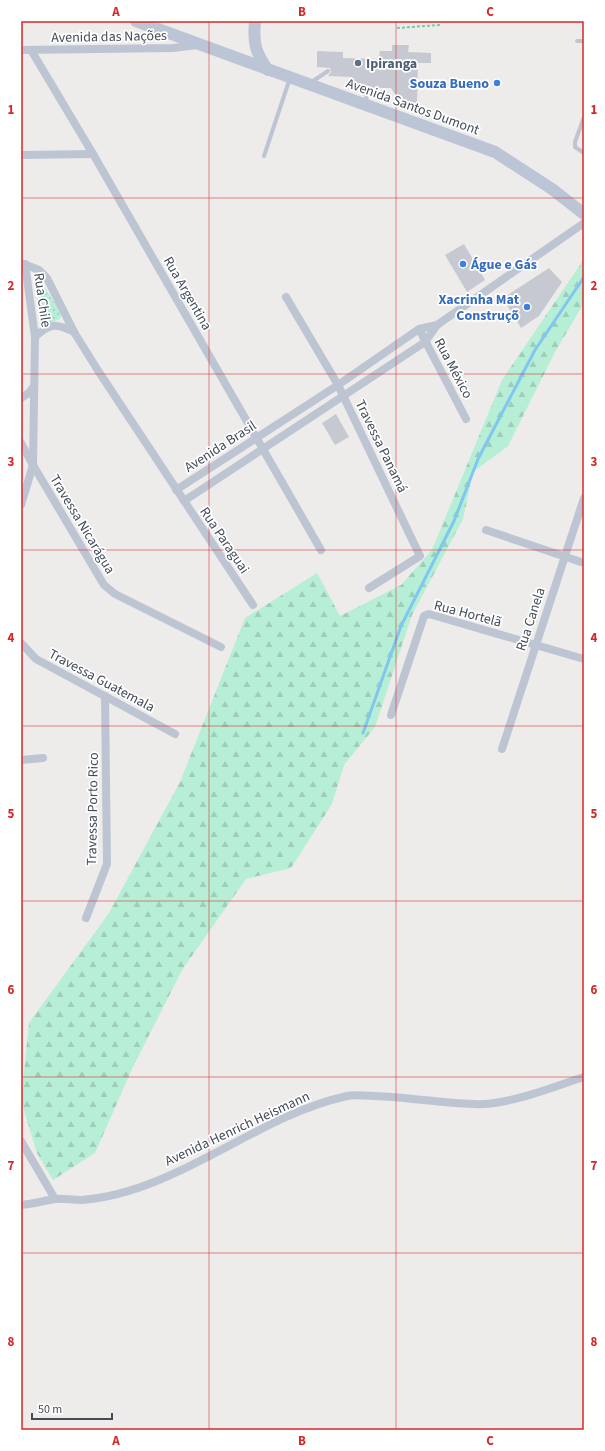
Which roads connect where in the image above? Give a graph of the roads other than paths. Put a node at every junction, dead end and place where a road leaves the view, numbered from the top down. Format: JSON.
{"nodes":[{"id":1,"x":136,"y":21,"type":"edge"},
{"id":2,"x":255,"y":21,"type":"edge"},
{"id":3,"x":577,"y":41,"type":"dead end"},
{"id":4,"x":584,"y":41,"type":"edge"},
{"id":5,"x":198,"y":45,"type":"junction"},
{"id":6,"x":21,"y":50,"type":"edge"},
{"id":7,"x":31,"y":50,"type":"junction"},
{"id":8,"x":268,"y":70,"type":"junction"},
{"id":9,"x":328,"y":71,"type":"dead end"},
{"id":10,"x":290,"y":78,"type":"junction"},
{"id":11,"x":308,"y":84,"type":"junction"},
{"id":12,"x":367,"y":88,"type":"dead end"},
{"id":13,"x":366,"y":106,"type":"junction"},
{"id":14,"x":584,"y":117,"type":"edge"},
{"id":15,"x":584,"y":153,"type":"edge"},
{"id":16,"x":21,"y":154,"type":"edge"},
{"id":17,"x":93,"y":154,"type":"junction"},
{"id":18,"x":264,"y":156,"type":"dead end"},
{"id":19,"x":584,"y":214,"type":"edge"},
{"id":20,"x":584,"y":223,"type":"edge"},
{"id":21,"x":23,"y":263,"type":"edge"},
{"id":22,"x":286,"y":297,"type":"dead end"},
{"id":23,"x":436,"y":325,"type":"junction"},
{"id":24,"x":419,"y":329,"type":"junction"},
{"id":25,"x":74,"y":332,"type":"junction"},
{"id":26,"x":35,"y":337,"type":"junction"},
{"id":27,"x":425,"y":342,"type":"junction"},
{"id":28,"x":368,"y":364,"type":"junction"},
{"id":29,"x":376,"y":374,"type":"junction"},
{"id":30,"x":338,"y":385,"type":"junction"},
{"id":31,"x":34,"y":386,"type":"junction"},
{"id":32,"x":343,"y":395,"type":"junction"},
{"id":33,"x":21,"y":398,"type":"edge"},
{"id":34,"x":466,"y":419,"type":"dead end"},
{"id":35,"x":256,"y":437,"type":"junction"},
{"id":36,"x":21,"y":443,"type":"edge"},
{"id":37,"x":263,"y":448,"type":"junction"},
{"id":38,"x":33,"y":465,"type":"junction"},
{"id":39,"x":176,"y":490,"type":"junction"},
{"id":40,"x":584,"y":498,"type":"edge"},
{"id":41,"x":184,"y":501,"type":"junction"},
{"id":42,"x":21,"y":505,"type":"edge"},
{"id":43,"x":486,"y":530,"type":"dead end"},
{"id":44,"x":321,"y":550,"type":"dead end"},
{"id":45,"x":564,"y":557,"type":"junction"},
{"id":46,"x":584,"y":563,"type":"edge"},
{"id":47,"x":369,"y":588,"type":"dead end"},
{"id":48,"x":253,"y":605,"type":"dead end"},
{"id":49,"x":21,"y":643,"type":"edge"},
{"id":50,"x":535,"y":645,"type":"junction"},
{"id":51,"x":221,"y":648,"type":"dead end"},
{"id":52,"x":584,"y":659,"type":"edge"},
{"id":53,"x":105,"y":696,"type":"junction"},
{"id":54,"x":391,"y":715,"type":"dead end"},
{"id":55,"x":175,"y":734,"type":"dead end"},
{"id":56,"x":502,"y":749,"type":"dead end"},
{"id":57,"x":43,"y":758,"type":"dead end"},
{"id":58,"x":21,"y":760,"type":"edge"},
{"id":59,"x":86,"y":918,"type":"dead end"},
{"id":60,"x":584,"y":1077,"type":"edge"},
{"id":61,"x":21,"y":1141,"type":"edge"},
{"id":62,"x":55,"y":1199,"type":"junction"},
{"id":63,"x":21,"y":1205,"type":"edge"}],
"edges":[{"from":1,"to":5,"type":"street","name":"Avenida Santos Dumont"},
{"from":2,"to":8,"type":"street"},
{"from":3,"to":4,"type":"lane"},
{"from":5,"to":7,"type":"street","name":"Avenida das Nações"},
{"from":5,"to":8,"type":"street","name":"Avenida Santos Dumont"},
{"from":6,"to":7,"type":"street","name":"Avenida das Nações"},
{"from":7,"to":17,"type":"street","name":"Rua Argentina"},
{"from":8,"to":10,"type":"street","name":"Avenida Santos Dumont"},
{"from":9,"to":11,"type":"lane"},
{"from":10,"to":11,"type":"street","name":"Avenida Santos Dumont"},
{"from":10,"to":18,"type":"lane"},
{"from":11,"to":13,"type":"street","name":"Avenida Santos Dumont"},
{"from":12,"to":13,"type":"lane"},
{"from":13,"to":19,"type":"street","name":"Avenida Santos Dumont"},
{"from":14,"to":15,"type":"lane"},
{"from":16,"to":17,"type":"street"},
{"from":17,"to":35,"type":"street","name":"Rua Argentina"},
{"from":20,"to":23,"type":"street","name":"Avenida Brasil"},
{"from":21,"to":25,"type":"street","name":"Avenida Brasil"},
{"from":21,"to":26,"type":"street","name":"Rua Chile"},
{"from":22,"to":30,"type":"street","name":"Travessa Panamá"},
{"from":23,"to":24,"type":"street","name":"Avenida Brasil"},
{"from":23,"to":27,"type":"street","name":"Avenida Brasil"},
{"from":24,"to":27,"type":"street","name":"Rua México"},
{"from":24,"to":28,"type":"street","name":"Avenida Brasil"},
{"from":25,"to":26,"type":"street"},
{"from":25,"to":39,"type":"street","name":"Avenida Brasil"},
{"from":26,"to":31,"type":"street","name":"Rua Chile"},
{"from":27,"to":29,"type":"street","name":"Avenida Brasil"},
{"from":27,"to":34,"type":"street","name":"Rua México"},
{"from":28,"to":29,"type":"street"},
{"from":28,"to":30,"type":"street","name":"Avenida Brasil"},
{"from":29,"to":32,"type":"street","name":"Avenida Brasil"},
{"from":30,"to":32,"type":"street","name":"Travessa Panamá"},
{"from":30,"to":35,"type":"street","name":"Avenida Brasil"},
{"from":31,"to":33,"type":"street"},
{"from":31,"to":38,"type":"street","name":"Rua Chile"},
{"from":32,"to":37,"type":"street","name":"Avenida Brasil"},
{"from":32,"to":47,"type":"street","name":"Travessa Panamá"},
{"from":35,"to":37,"type":"street","name":"Rua Argentina"},
{"from":35,"to":39,"type":"street","name":"Avenida Brasil"},
{"from":36,"to":38,"type":"street","name":"Travessa Nicarágua"},
{"from":37,"to":41,"type":"street","name":"Avenida Brasil"},
{"from":37,"to":44,"type":"street","name":"Rua Argentina"},
{"from":38,"to":42,"type":"street","name":"Rua Chile"},
{"from":38,"to":51,"type":"street","name":"Travessa Nicarágua"},
{"from":39,"to":41,"type":"street","name":"Rua Paraguai"},
{"from":40,"to":45,"type":"street","name":"Rua Canela"},
{"from":41,"to":48,"type":"street","name":"Rua Paraguai"},
{"from":43,"to":45,"type":"street"},
{"from":45,"to":46,"type":"street"},
{"from":45,"to":50,"type":"street","name":"Rua Canela"},
{"from":49,"to":53,"type":"street","name":"Travessa Guatemala"},
{"from":50,"to":52,"type":"street","name":"Rua Hortelã"},
{"from":50,"to":54,"type":"street","name":"Rua Hortelã"},
{"from":50,"to":56,"type":"street","name":"Rua Canela"},
{"from":53,"to":55,"type":"street","name":"Travessa Guatemala"},
{"from":53,"to":59,"type":"street","name":"Travessa Porto Rico"},
{"from":57,"to":58,"type":"street"},
{"from":60,"to":62,"type":"street","name":"Avenida Henrich Heismann"},
{"from":61,"to":62,"type":"street"},
{"from":62,"to":63,"type":"street","name":"Avenida Henrich Heismann"}]}
